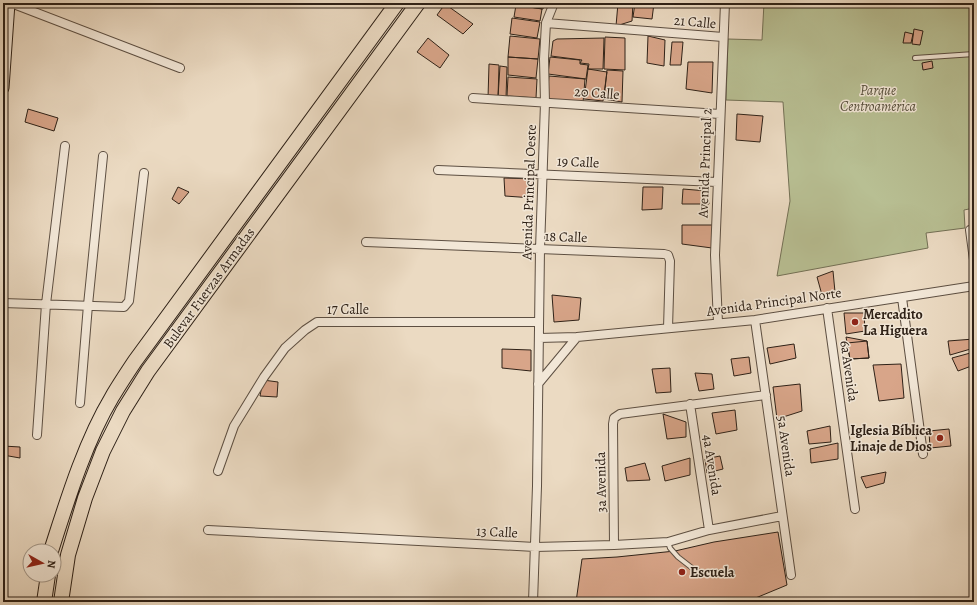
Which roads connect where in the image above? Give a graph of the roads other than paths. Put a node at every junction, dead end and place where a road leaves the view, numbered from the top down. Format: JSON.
{"nodes":[{"id":1,"x":10,"y":3,"type":"edge"},
{"id":2,"x":397,"y":3,"type":"edge"},
{"id":3,"x":418,"y":3,"type":"edge"},
{"id":4,"x":554,"y":3,"type":"edge"},
{"id":5,"x":725,"y":3,"type":"edge"},
{"id":6,"x":546,"y":23,"type":"junction"},
{"id":7,"x":723,"y":37,"type":"junction"},
{"id":8,"x":974,"y":54,"type":"edge"},
{"id":9,"x":915,"y":58,"type":"dead end"},
{"id":10,"x":180,"y":68,"type":"dead end"},
{"id":11,"x":3,"y":88,"type":"edge"},
{"id":12,"x":473,"y":98,"type":"dead end"},
{"id":13,"x":546,"y":103,"type":"junction"},
{"id":14,"x":720,"y":114,"type":"junction"},
{"id":15,"x":65,"y":146,"type":"dead end"},
{"id":16,"x":103,"y":156,"type":"dead end"},
{"id":17,"x":438,"y":170,"type":"dead end"},
{"id":18,"x":144,"y":173,"type":"dead end"},
{"id":19,"x":543,"y":174,"type":"junction"},
{"id":20,"x":717,"y":182,"type":"junction"},
{"id":21,"x":970,"y":230,"type":"dead end"},
{"id":22,"x":366,"y":242,"type":"dead end"},
{"id":23,"x":540,"y":249,"type":"junction"},
{"id":24,"x":974,"y":260,"type":"edge"},
{"id":25,"x":974,"y":286,"type":"edge"},
{"id":26,"x":902,"y":298,"type":"junction"},
{"id":27,"x":3,"y":303,"type":"edge"},
{"id":28,"x":46,"y":304,"type":"junction"},
{"id":29,"x":88,"y":306,"type":"junction"},
{"id":30,"x":827,"y":308,"type":"junction"},
{"id":31,"x":755,"y":320,"type":"junction"},
{"id":32,"x":539,"y":322,"type":"junction"},
{"id":33,"x":718,"y":323,"type":"junction"},
{"id":34,"x":668,"y":328,"type":"junction"},
{"id":35,"x":577,"y":337,"type":"junction"},
{"id":36,"x":539,"y":338,"type":"junction"},
{"id":37,"x":538,"y":384,"type":"junction"},
{"id":38,"x":766,"y":395,"type":"junction"},
{"id":39,"x":80,"y":403,"type":"dead end"},
{"id":40,"x":690,"y":404,"type":"junction"},
{"id":41,"x":37,"y":435,"type":"dead end"},
{"id":42,"x":923,"y":454,"type":"dead end"},
{"id":43,"x":218,"y":471,"type":"dead end"},
{"id":44,"x":855,"y":509,"type":"dead end"},
{"id":45,"x":782,"y":516,"type":"junction"},
{"id":46,"x":208,"y":530,"type":"dead end"},
{"id":47,"x":709,"y":530,"type":"junction"},
{"id":48,"x":668,"y":542,"type":"junction"},
{"id":49,"x":54,"y":543,"type":"edge"},
{"id":50,"x":614,"y":545,"type":"junction"},
{"id":51,"x":535,"y":547,"type":"junction"},
{"id":52,"x":732,"y":572,"type":"dead end"},
{"id":53,"x":790,"y":575,"type":"dead end"},
{"id":54,"x":47,"y":583,"type":"edge"},
{"id":55,"x":44,"y":602,"type":"edge"},
{"id":56,"x":61,"y":602,"type":"edge"},
{"id":57,"x":533,"y":602,"type":"edge"}],
"edges":[{"from":1,"to":10,"type":"street"},
{"from":1,"to":11,"type":"street"},
{"from":2,"to":49,"type":"highway","name":"Bulevar Fuerzas Armadas"},
{"from":3,"to":56,"type":"highway","name":"Bulevar Fuerzas Armadas"},
{"from":4,"to":6,"type":"street","name":"Avenida Principal Oeste"},
{"from":5,"to":7,"type":"street","name":"Avenida Principal 2"},
{"from":6,"to":7,"type":"street","name":"21 Calle"},
{"from":6,"to":13,"type":"street","name":"Avenida Principal Oeste"},
{"from":7,"to":14,"type":"street","name":"Avenida Principal 2"},
{"from":8,"to":9,"type":"lane"},
{"from":12,"to":13,"type":"street","name":"20 Calle"},
{"from":13,"to":14,"type":"street","name":"20 Calle"},
{"from":13,"to":19,"type":"street","name":"Avenida Principal Oeste"},
{"from":14,"to":20,"type":"street","name":"Avenida Principal 2"},
{"from":15,"to":28,"type":"street"},
{"from":16,"to":29,"type":"street"},
{"from":17,"to":19,"type":"street","name":"19 Calle"},
{"from":18,"to":29,"type":"street"},
{"from":19,"to":20,"type":"street","name":"19 Calle"},
{"from":19,"to":23,"type":"street","name":"Avenida Principal Oeste"},
{"from":20,"to":33,"type":"street","name":"Avenida Principal 2"},
{"from":21,"to":24,"type":"street"},
{"from":22,"to":23,"type":"street","name":"18 Calle"},
{"from":23,"to":32,"type":"street","name":"Avenida Principal Oeste"},
{"from":23,"to":34,"type":"street","name":"18 Calle"},
{"from":25,"to":26,"type":"street","name":"Avenida Principal Norte"},
{"from":26,"to":30,"type":"street","name":"Avenida Principal Norte"},
{"from":26,"to":42,"type":"street"},
{"from":27,"to":28,"type":"street"},
{"from":28,"to":29,"type":"street"},
{"from":28,"to":41,"type":"street"},
{"from":29,"to":39,"type":"street"},
{"from":30,"to":31,"type":"street","name":"Avenida Principal Norte"},
{"from":30,"to":44,"type":"street","name":"6a Avenida"},
{"from":31,"to":33,"type":"street","name":"Avenida Principal Norte"},
{"from":31,"to":38,"type":"street","name":"5a Avenida"},
{"from":32,"to":36,"type":"street","name":"Avenida Principal Oeste"},
{"from":32,"to":43,"type":"street","name":"17 Calle"},
{"from":33,"to":34,"type":"street","name":"Avenida Principal Norte"},
{"from":34,"to":35,"type":"street","name":"Avenida Principal Norte"},
{"from":35,"to":36,"type":"street","name":"Avenida Principal Norte"},
{"from":35,"to":37,"type":"street"},
{"from":36,"to":37,"type":"street","name":"Avenida Principal Oeste"},
{"from":37,"to":51,"type":"street","name":"Avenida Principal Oeste"},
{"from":38,"to":40,"type":"street"},
{"from":38,"to":45,"type":"street","name":"5a Avenida"},
{"from":40,"to":47,"type":"street","name":"4a Avenida"},
{"from":40,"to":50,"type":"street","name":"3a Avenida"},
{"from":45,"to":47,"type":"street","name":"13 Calle"},
{"from":45,"to":53,"type":"street","name":"5a Avenida"},
{"from":46,"to":51,"type":"street","name":"13 Calle"},
{"from":47,"to":48,"type":"street","name":"13 Calle"},
{"from":48,"to":50,"type":"street","name":"13 Calle"},
{"from":48,"to":52,"type":"lane"},
{"from":50,"to":51,"type":"street","name":"13 Calle"},
{"from":51,"to":57,"type":"street","name":"Avenida Principal Oeste"},
{"from":54,"to":55,"type":"highway"}]}
